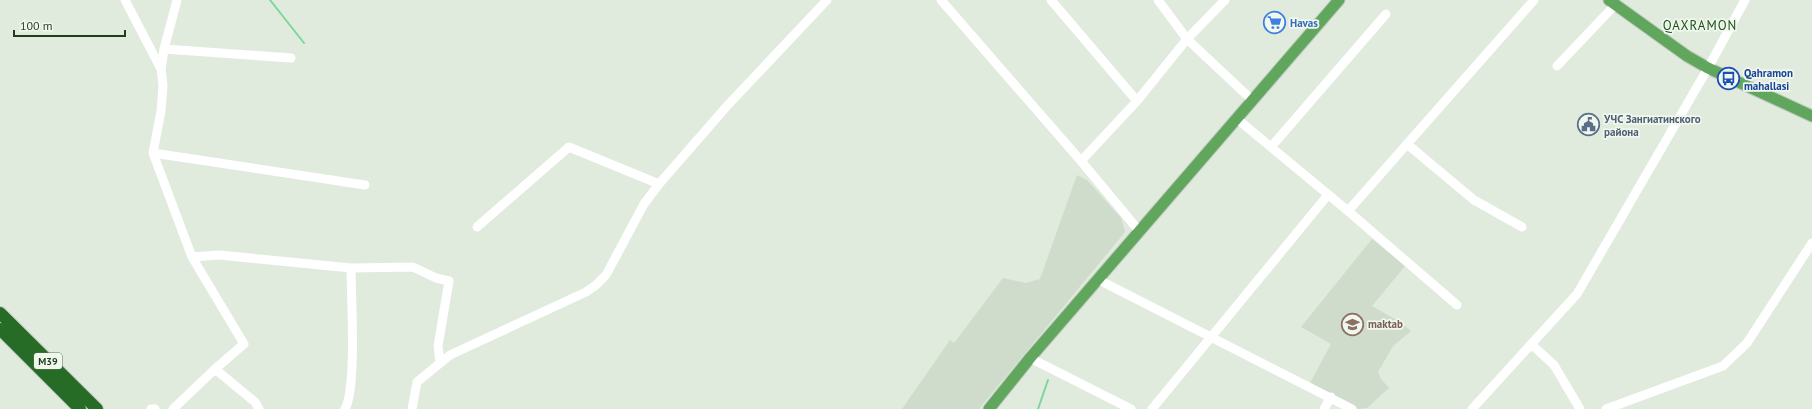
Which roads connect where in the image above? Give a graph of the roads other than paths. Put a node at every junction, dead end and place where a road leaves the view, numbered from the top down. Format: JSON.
{"nodes":[{"id":1,"x":125,"y":0,"type":"edge"},
{"id":2,"x":177,"y":0,"type":"edge"},
{"id":3,"x":827,"y":0,"type":"edge"},
{"id":4,"x":941,"y":0,"type":"edge"},
{"id":5,"x":1051,"y":0,"type":"edge"},
{"id":6,"x":1158,"y":0,"type":"edge"},
{"id":7,"x":1225,"y":0,"type":"edge"},
{"id":8,"x":1339,"y":0,"type":"edge"},
{"id":9,"x":1534,"y":0,"type":"edge"},
{"id":10,"x":1745,"y":0,"type":"edge"},
{"id":11,"x":1612,"y":2,"type":"edge"},
{"id":12,"x":1386,"y":14,"type":"dead end"},
{"id":13,"x":1187,"y":39,"type":"junction"},
{"id":14,"x":164,"y":50,"type":"junction"},
{"id":15,"x":291,"y":58,"type":"dead end"},
{"id":16,"x":1557,"y":66,"type":"dead end"},
{"id":17,"x":1708,"y":68,"type":"junction"},
{"id":18,"x":161,"y":69,"type":"junction"},
{"id":19,"x":1252,"y":100,"type":"junction"},
{"id":20,"x":1137,"y":101,"type":"junction"},
{"id":21,"x":1812,"y":116,"type":"edge"},
{"id":22,"x":1236,"y":118,"type":"junction"},
{"id":23,"x":1407,"y":144,"type":"junction"},
{"id":24,"x":1270,"y":148,"type":"junction"},
{"id":25,"x":153,"y":153,"type":"junction"},
{"id":26,"x":1081,"y":161,"type":"junction"},
{"id":27,"x":659,"y":184,"type":"junction"},
{"id":28,"x":365,"y":185,"type":"dead end"},
{"id":29,"x":1327,"y":196,"type":"junction"},
{"id":30,"x":1348,"y":211,"type":"junction"},
{"id":31,"x":477,"y":227,"type":"dead end"},
{"id":32,"x":1522,"y":227,"type":"dead end"},
{"id":33,"x":1140,"y":232,"type":"junction"},
{"id":34,"x":1812,"y":243,"type":"edge"},
{"id":35,"x":192,"y":257,"type":"junction"},
{"id":36,"x":351,"y":268,"type":"junction"},
{"id":37,"x":1099,"y":280,"type":"junction"},
{"id":38,"x":1457,"y":305,"type":"dead end"},
{"id":39,"x":0,"y":313,"type":"edge"},
{"id":40,"x":0,"y":329,"type":"edge"},
{"id":41,"x":1212,"y":337,"type":"junction"},
{"id":42,"x":1531,"y":344,"type":"junction"},
{"id":43,"x":1030,"y":358,"type":"junction"},
{"id":44,"x":440,"y":362,"type":"junction"},
{"id":45,"x":215,"y":369,"type":"junction"},
{"id":46,"x":1330,"y":397,"type":"junction"},
{"id":47,"x":80,"y":409,"type":"edge"},
{"id":48,"x":96,"y":409,"type":"edge"},
{"id":49,"x":151,"y":409,"type":"edge"},
{"id":50,"x":155,"y":409,"type":"edge"},
{"id":51,"x":173,"y":409,"type":"edge"},
{"id":52,"x":259,"y":409,"type":"edge"},
{"id":53,"x":345,"y":409,"type":"edge"},
{"id":54,"x":412,"y":409,"type":"edge"},
{"id":55,"x":989,"y":409,"type":"edge"},
{"id":56,"x":1130,"y":409,"type":"edge"},
{"id":57,"x":1152,"y":409,"type":"edge"},
{"id":58,"x":1324,"y":409,"type":"edge"},
{"id":59,"x":1352,"y":409,"type":"edge"},
{"id":60,"x":1472,"y":409,"type":"edge"},
{"id":61,"x":1580,"y":409,"type":"edge"},
{"id":62,"x":1606,"y":409,"type":"edge"}],
"edges":[{"from":1,"to":18,"type":"street"},
{"from":2,"to":14,"type":"street"},
{"from":3,"to":27,"type":"street"},
{"from":4,"to":26,"type":"street"},
{"from":5,"to":20,"type":"street"},
{"from":6,"to":13,"type":"street"},
{"from":7,"to":13,"type":"street"},
{"from":8,"to":19,"type":"main road"},
{"from":9,"to":23,"type":"street"},
{"from":10,"to":17,"type":"street"},
{"from":11,"to":16,"type":"street"},
{"from":11,"to":17,"type":"main road"},
{"from":12,"to":24,"type":"street"},
{"from":13,"to":19,"type":"street"},
{"from":13,"to":20,"type":"street"},
{"from":14,"to":15,"type":"street"},
{"from":14,"to":18,"type":"street"},
{"from":17,"to":21,"type":"main road"},
{"from":17,"to":42,"type":"street"},
{"from":18,"to":25,"type":"street"},
{"from":19,"to":22,"type":"main road"},
{"from":20,"to":26,"type":"street"},
{"from":22,"to":24,"type":"street"},
{"from":22,"to":33,"type":"main road"},
{"from":23,"to":30,"type":"street"},
{"from":23,"to":32,"type":"street"},
{"from":24,"to":29,"type":"street"},
{"from":25,"to":28,"type":"street"},
{"from":25,"to":35,"type":"street"},
{"from":26,"to":33,"type":"street"},
{"from":27,"to":31,"type":"street"},
{"from":27,"to":44,"type":"street"},
{"from":29,"to":30,"type":"street"},
{"from":29,"to":41,"type":"street"},
{"from":30,"to":38,"type":"street"},
{"from":33,"to":37,"type":"main road"},
{"from":34,"to":62,"type":"street"},
{"from":35,"to":36,"type":"street"},
{"from":35,"to":45,"type":"street"},
{"from":36,"to":44,"type":"street"},
{"from":36,"to":53,"type":"street"},
{"from":37,"to":41,"type":"street"},
{"from":37,"to":43,"type":"main road"},
{"from":39,"to":48,"type":"highway","number":"M39"},
{"from":40,"to":47,"type":"highway","number":"M39"},
{"from":41,"to":46,"type":"street"},
{"from":41,"to":57,"type":"street"},
{"from":42,"to":60,"type":"street"},
{"from":42,"to":61,"type":"street"},
{"from":43,"to":55,"type":"main road"},
{"from":43,"to":56,"type":"street"},
{"from":44,"to":54,"type":"street"},
{"from":45,"to":51,"type":"street"},
{"from":45,"to":52,"type":"street"},
{"from":46,"to":58,"type":"street"},
{"from":46,"to":59,"type":"street"},
{"from":49,"to":50,"type":"street"}]}
